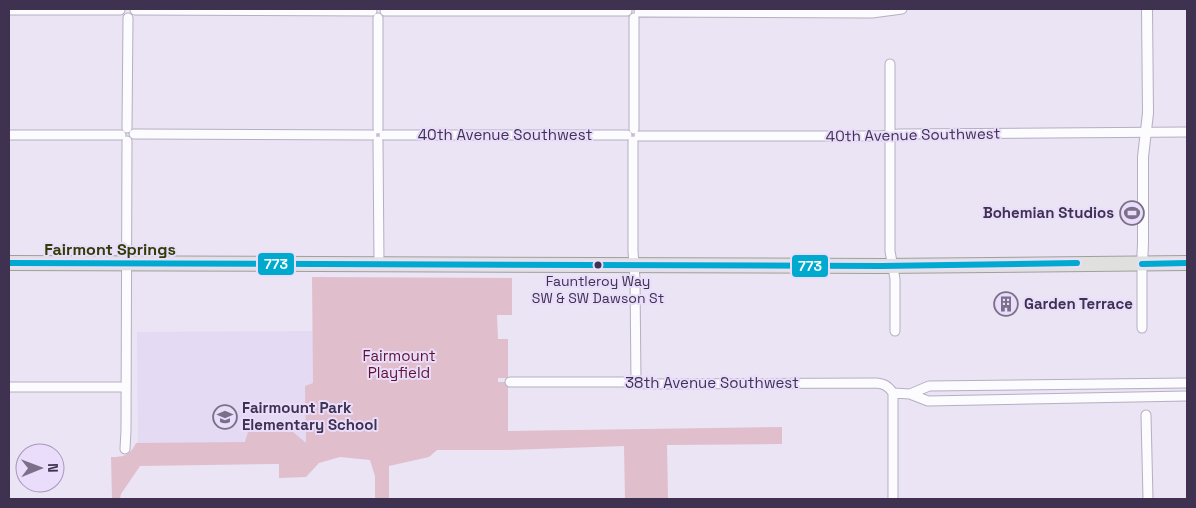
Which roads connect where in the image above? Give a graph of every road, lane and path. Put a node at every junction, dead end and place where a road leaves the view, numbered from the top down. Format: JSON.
{"nodes":[{"id":1,"x":902,"y":9,"type":"edge"},
{"id":2,"x":1146,"y":9,"type":"edge"},
{"id":3,"x":9,"y":10,"type":"edge"},
{"id":4,"x":120,"y":10,"type":"edge"},
{"id":5,"x":135,"y":10,"type":"edge"},
{"id":6,"x":378,"y":12,"type":"edge"},
{"id":7,"x":633,"y":12,"type":"edge"},
{"id":8,"x":128,"y":18,"type":"junction"},
{"id":9,"x":890,"y":64,"type":"dead end"},
{"id":10,"x":1146,"y":132,"type":"junction"},
{"id":11,"x":1187,"y":132,"type":"edge"},
{"id":12,"x":127,"y":134,"type":"junction"},
{"id":13,"x":9,"y":135,"type":"edge"},
{"id":14,"x":378,"y":135,"type":"junction"},
{"id":15,"x":633,"y":135,"type":"junction"},
{"id":16,"x":890,"y":135,"type":"junction"},
{"id":17,"x":9,"y":263,"type":"edge"},
{"id":18,"x":1187,"y":263,"type":"edge"},
{"id":19,"x":126,"y":264,"type":"junction"},
{"id":20,"x":379,"y":264,"type":"junction"},
{"id":21,"x":1142,"y":264,"type":"junction"},
{"id":22,"x":634,"y":265,"type":"junction"},
{"id":23,"x":892,"y":266,"type":"junction"},
{"id":24,"x":1142,"y":328,"type":"dead end"},
{"id":25,"x":895,"y":331,"type":"dead end"},
{"id":26,"x":510,"y":382,"type":"dead end"},
{"id":27,"x":636,"y":383,"type":"junction"},
{"id":28,"x":1187,"y":383,"type":"edge"},
{"id":29,"x":126,"y":387,"type":"junction"},
{"id":30,"x":9,"y":388,"type":"edge"},
{"id":31,"x":893,"y":393,"type":"junction"},
{"id":32,"x":910,"y":394,"type":"junction"},
{"id":33,"x":1187,"y":396,"type":"edge"},
{"id":34,"x":1146,"y":415,"type":"dead end"},
{"id":35,"x":125,"y":449,"type":"dead end"},
{"id":36,"x":893,"y":499,"type":"edge"},
{"id":37,"x":1148,"y":499,"type":"edge"}],
"edges":[{"from":1,"to":7,"type":"street"},
{"from":2,"to":10,"type":"street"},
{"from":3,"to":4,"type":"street"},
{"from":4,"to":8,"type":"street"},
{"from":5,"to":6,"type":"street"},
{"from":5,"to":8,"type":"street"},
{"from":6,"to":7,"type":"street"},
{"from":6,"to":14,"type":"street"},
{"from":7,"to":15,"type":"street"},
{"from":8,"to":12,"type":"street"},
{"from":9,"to":16,"type":"street"},
{"from":10,"to":11,"type":"street","name":"40th Avenue Southwest"},
{"from":10,"to":16,"type":"street","name":"40th Avenue Southwest"},
{"from":10,"to":21,"type":"street"},
{"from":12,"to":13,"type":"street","name":"40th Avenue Southwest"},
{"from":12,"to":14,"type":"street","name":"40th Avenue Southwest"},
{"from":12,"to":19,"type":"street"},
{"from":14,"to":15,"type":"street","name":"40th Avenue Southwest"},
{"from":14,"to":20,"type":"street"},
{"from":15,"to":16,"type":"street","name":"40th Avenue Southwest"},
{"from":15,"to":22,"type":"street"},
{"from":16,"to":23,"type":"street"},
{"from":17,"to":19,"type":"main road"},
{"from":18,"to":21,"type":"main road"},
{"from":19,"to":20,"type":"main road"},
{"from":19,"to":29,"type":"street"},
{"from":20,"to":22,"type":"main road"},
{"from":21,"to":23,"type":"main road"},
{"from":21,"to":24,"type":"street"},
{"from":22,"to":23,"type":"main road"},
{"from":22,"to":27,"type":"street"},
{"from":23,"to":25,"type":"street"},
{"from":26,"to":27,"type":"street","name":"38th Avenue Southwest"},
{"from":27,"to":31,"type":"street","name":"38th Avenue Southwest"},
{"from":28,"to":32,"type":"street","name":"38th Avenue Southwest"},
{"from":29,"to":30,"type":"street"},
{"from":29,"to":35,"type":"street"},
{"from":31,"to":32,"type":"street","name":"38th Avenue Southwest"},
{"from":31,"to":36,"type":"street"},
{"from":32,"to":33,"type":"street","name":"38th Avenue Southwest"},
{"from":34,"to":37,"type":"street"}]}
